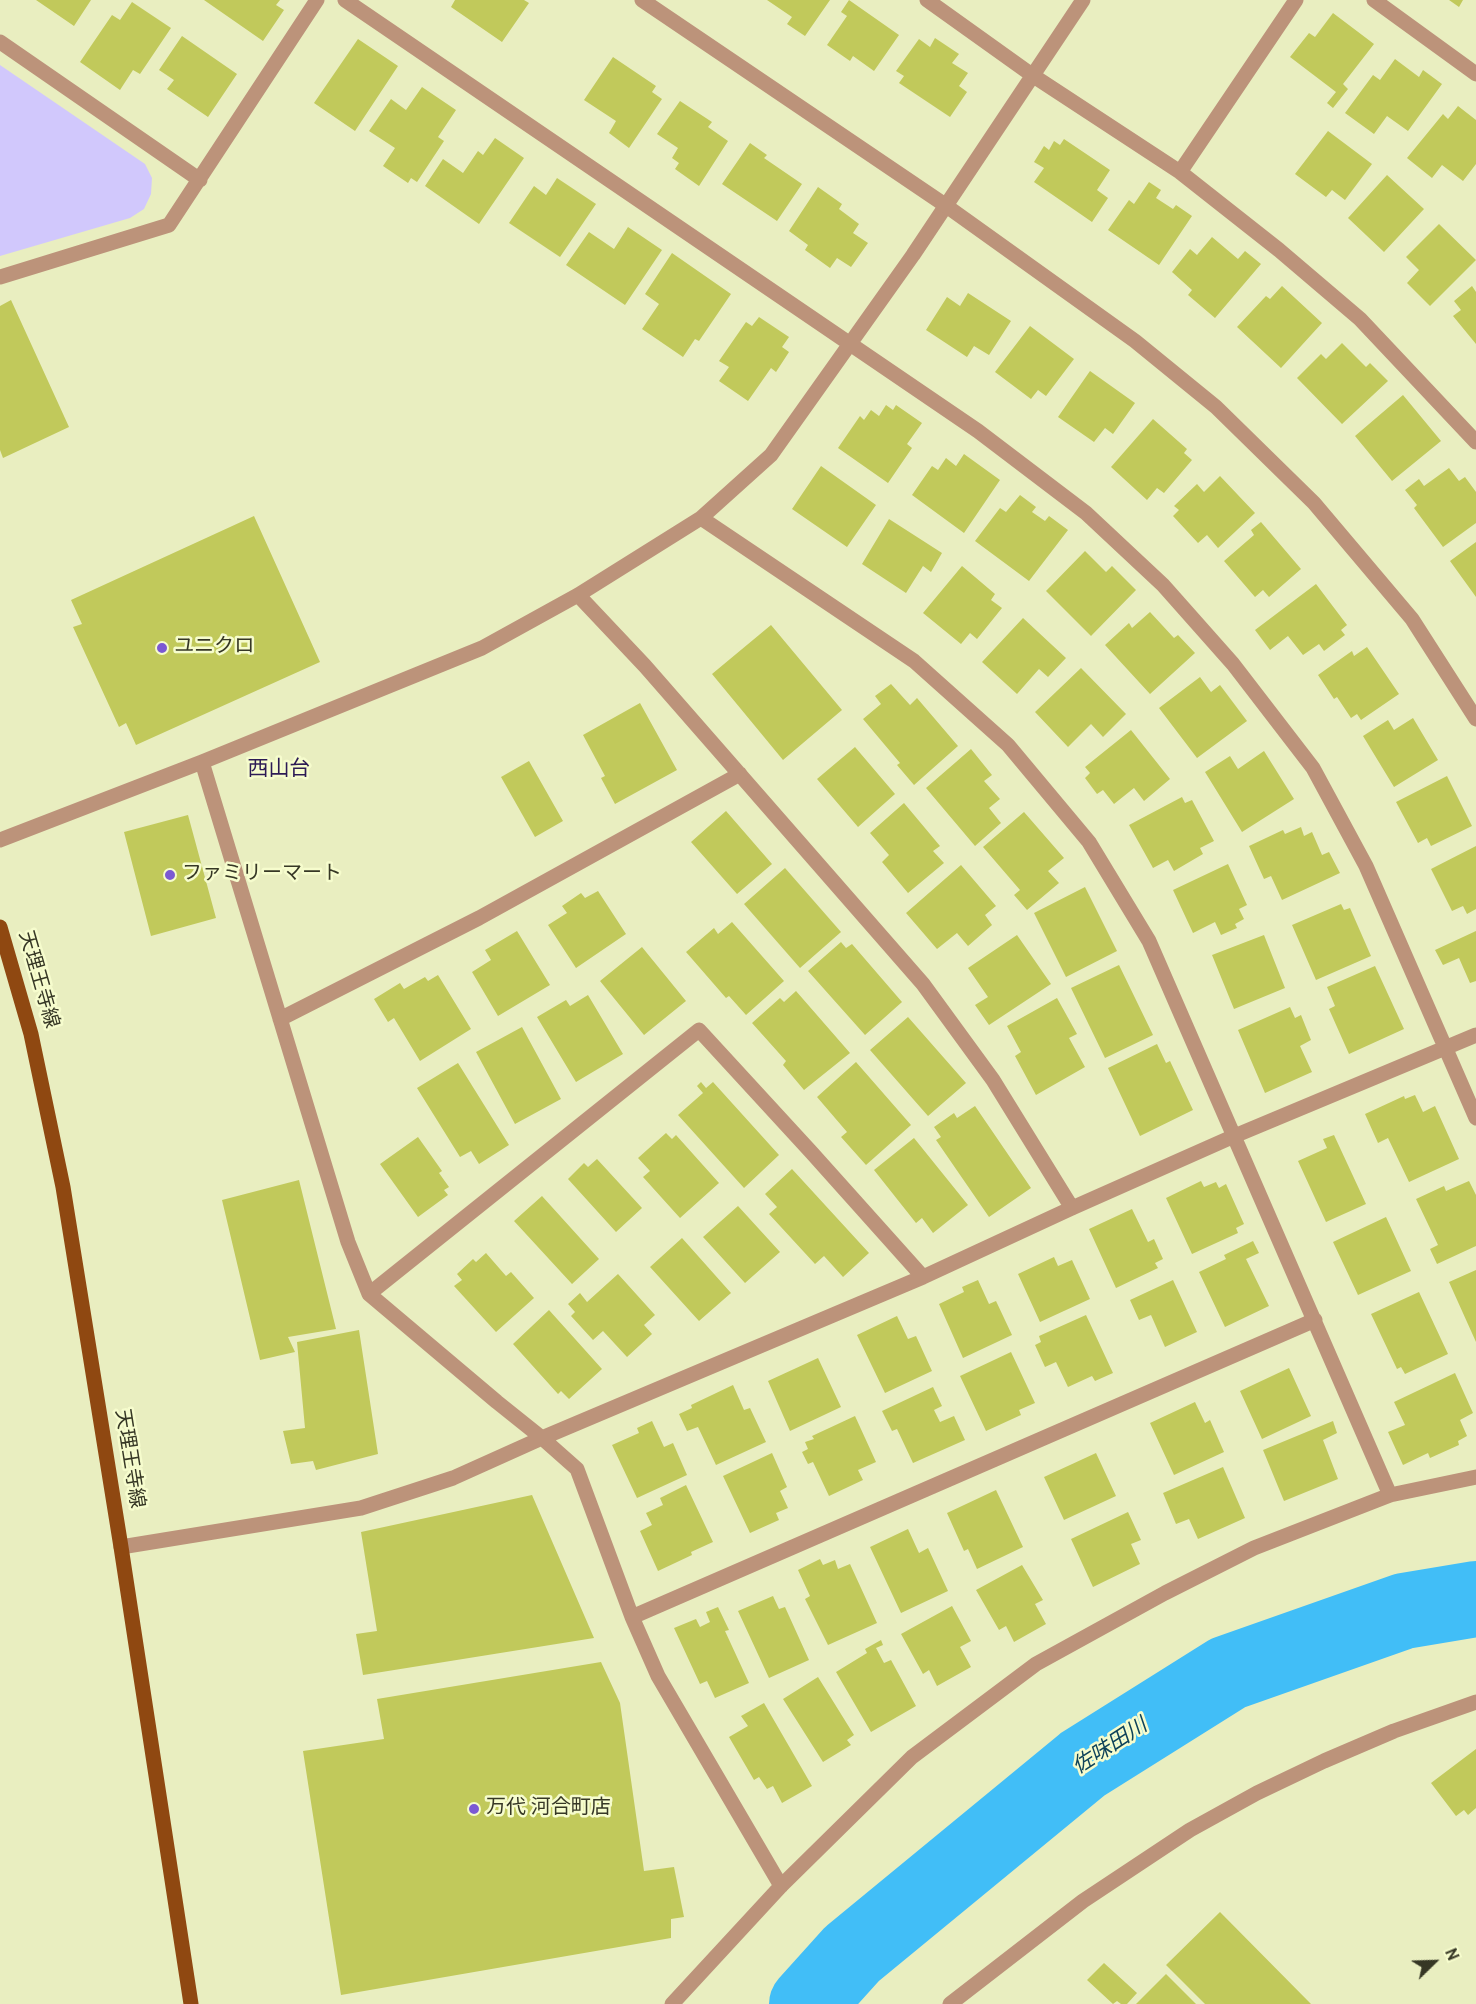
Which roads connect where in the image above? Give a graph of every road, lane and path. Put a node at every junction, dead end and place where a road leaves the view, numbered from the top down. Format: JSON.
{"nodes":[{"id":1,"x":317,"y":0,"type":"edge"},
{"id":2,"x":345,"y":0,"type":"edge"},
{"id":3,"x":642,"y":0,"type":"edge"},
{"id":4,"x":927,"y":0,"type":"edge"},
{"id":5,"x":1083,"y":0,"type":"edge"},
{"id":6,"x":1296,"y":0,"type":"edge"},
{"id":7,"x":1374,"y":0,"type":"edge"},
{"id":8,"x":0,"y":42,"type":"edge"},
{"id":9,"x":1476,"y":74,"type":"edge"},
{"id":10,"x":1032,"y":75,"type":"junction"},
{"id":11,"x":1180,"y":172,"type":"junction"},
{"id":12,"x":200,"y":180,"type":"junction"},
{"id":13,"x":945,"y":206,"type":"junction"},
{"id":14,"x":0,"y":277,"type":"edge"},
{"id":15,"x":849,"y":344,"type":"junction"},
{"id":16,"x":1476,"y":442,"type":"edge"},
{"id":17,"x":701,"y":518,"type":"junction"},
{"id":18,"x":578,"y":595,"type":"junction"},
{"id":19,"x":1476,"y":719,"type":"edge"},
{"id":20,"x":202,"y":762,"type":"junction"},
{"id":21,"x":740,"y":774,"type":"junction"},
{"id":22,"x":0,"y":840,"type":"edge"},
{"id":23,"x":0,"y":927,"type":"edge"},
{"id":24,"x":280,"y":1019,"type":"junction"},
{"id":25,"x":1476,"y":1035,"type":"edge"},
{"id":26,"x":1445,"y":1047,"type":"junction"},
{"id":27,"x":1476,"y":1118,"type":"edge"},
{"id":28,"x":1232,"y":1137,"type":"junction"},
{"id":29,"x":1072,"y":1208,"type":"junction"},
{"id":30,"x":923,"y":1276,"type":"junction"},
{"id":31,"x":369,"y":1294,"type":"junction"},
{"id":32,"x":1315,"y":1320,"type":"junction"},
{"id":33,"x":542,"y":1438,"type":"junction"},
{"id":34,"x":1476,"y":1477,"type":"edge"},
{"id":35,"x":1390,"y":1495,"type":"junction"},
{"id":36,"x":121,"y":1547,"type":"junction"},
{"id":37,"x":632,"y":1617,"type":"junction"},
{"id":38,"x":1476,"y":1702,"type":"edge"},
{"id":39,"x":781,"y":1886,"type":"junction"},
{"id":40,"x":191,"y":2004,"type":"edge"},
{"id":41,"x":672,"y":2004,"type":"edge"},
{"id":42,"x":950,"y":2004,"type":"edge"}],
"edges":[{"from":1,"to":12,"type":"street"},
{"from":2,"to":15,"type":"street"},
{"from":3,"to":13,"type":"street"},
{"from":4,"to":10,"type":"street"},
{"from":5,"to":10,"type":"street"},
{"from":6,"to":11,"type":"street"},
{"from":7,"to":9,"type":"street"},
{"from":8,"to":12,"type":"street"},
{"from":10,"to":11,"type":"street"},
{"from":10,"to":13,"type":"street"},
{"from":11,"to":16,"type":"street"},
{"from":12,"to":14,"type":"street"},
{"from":13,"to":15,"type":"street"},
{"from":13,"to":19,"type":"street"},
{"from":15,"to":17,"type":"street"},
{"from":15,"to":26,"type":"street"},
{"from":17,"to":18,"type":"street"},
{"from":17,"to":28,"type":"street"},
{"from":18,"to":20,"type":"street"},
{"from":18,"to":21,"type":"street"},
{"from":20,"to":22,"type":"street"},
{"from":20,"to":24,"type":"street"},
{"from":21,"to":24,"type":"street"},
{"from":21,"to":29,"type":"street"},
{"from":23,"to":36,"type":"main road","name":"天理王寺線"},
{"from":24,"to":31,"type":"street"},
{"from":25,"to":26,"type":"street"},
{"from":26,"to":27,"type":"street"},
{"from":26,"to":28,"type":"street"},
{"from":28,"to":29,"type":"street"},
{"from":28,"to":32,"type":"street"},
{"from":29,"to":30,"type":"street"},
{"from":30,"to":31,"type":"street"},
{"from":30,"to":33,"type":"street"},
{"from":31,"to":33,"type":"street"},
{"from":32,"to":35,"type":"street"},
{"from":32,"to":37,"type":"street"},
{"from":33,"to":36,"type":"street"},
{"from":33,"to":37,"type":"street"},
{"from":34,"to":35,"type":"street"},
{"from":35,"to":39,"type":"street"},
{"from":36,"to":40,"type":"main road","name":"天理王寺線"},
{"from":37,"to":39,"type":"street"},
{"from":38,"to":42,"type":"street"},
{"from":39,"to":41,"type":"street"}]}
